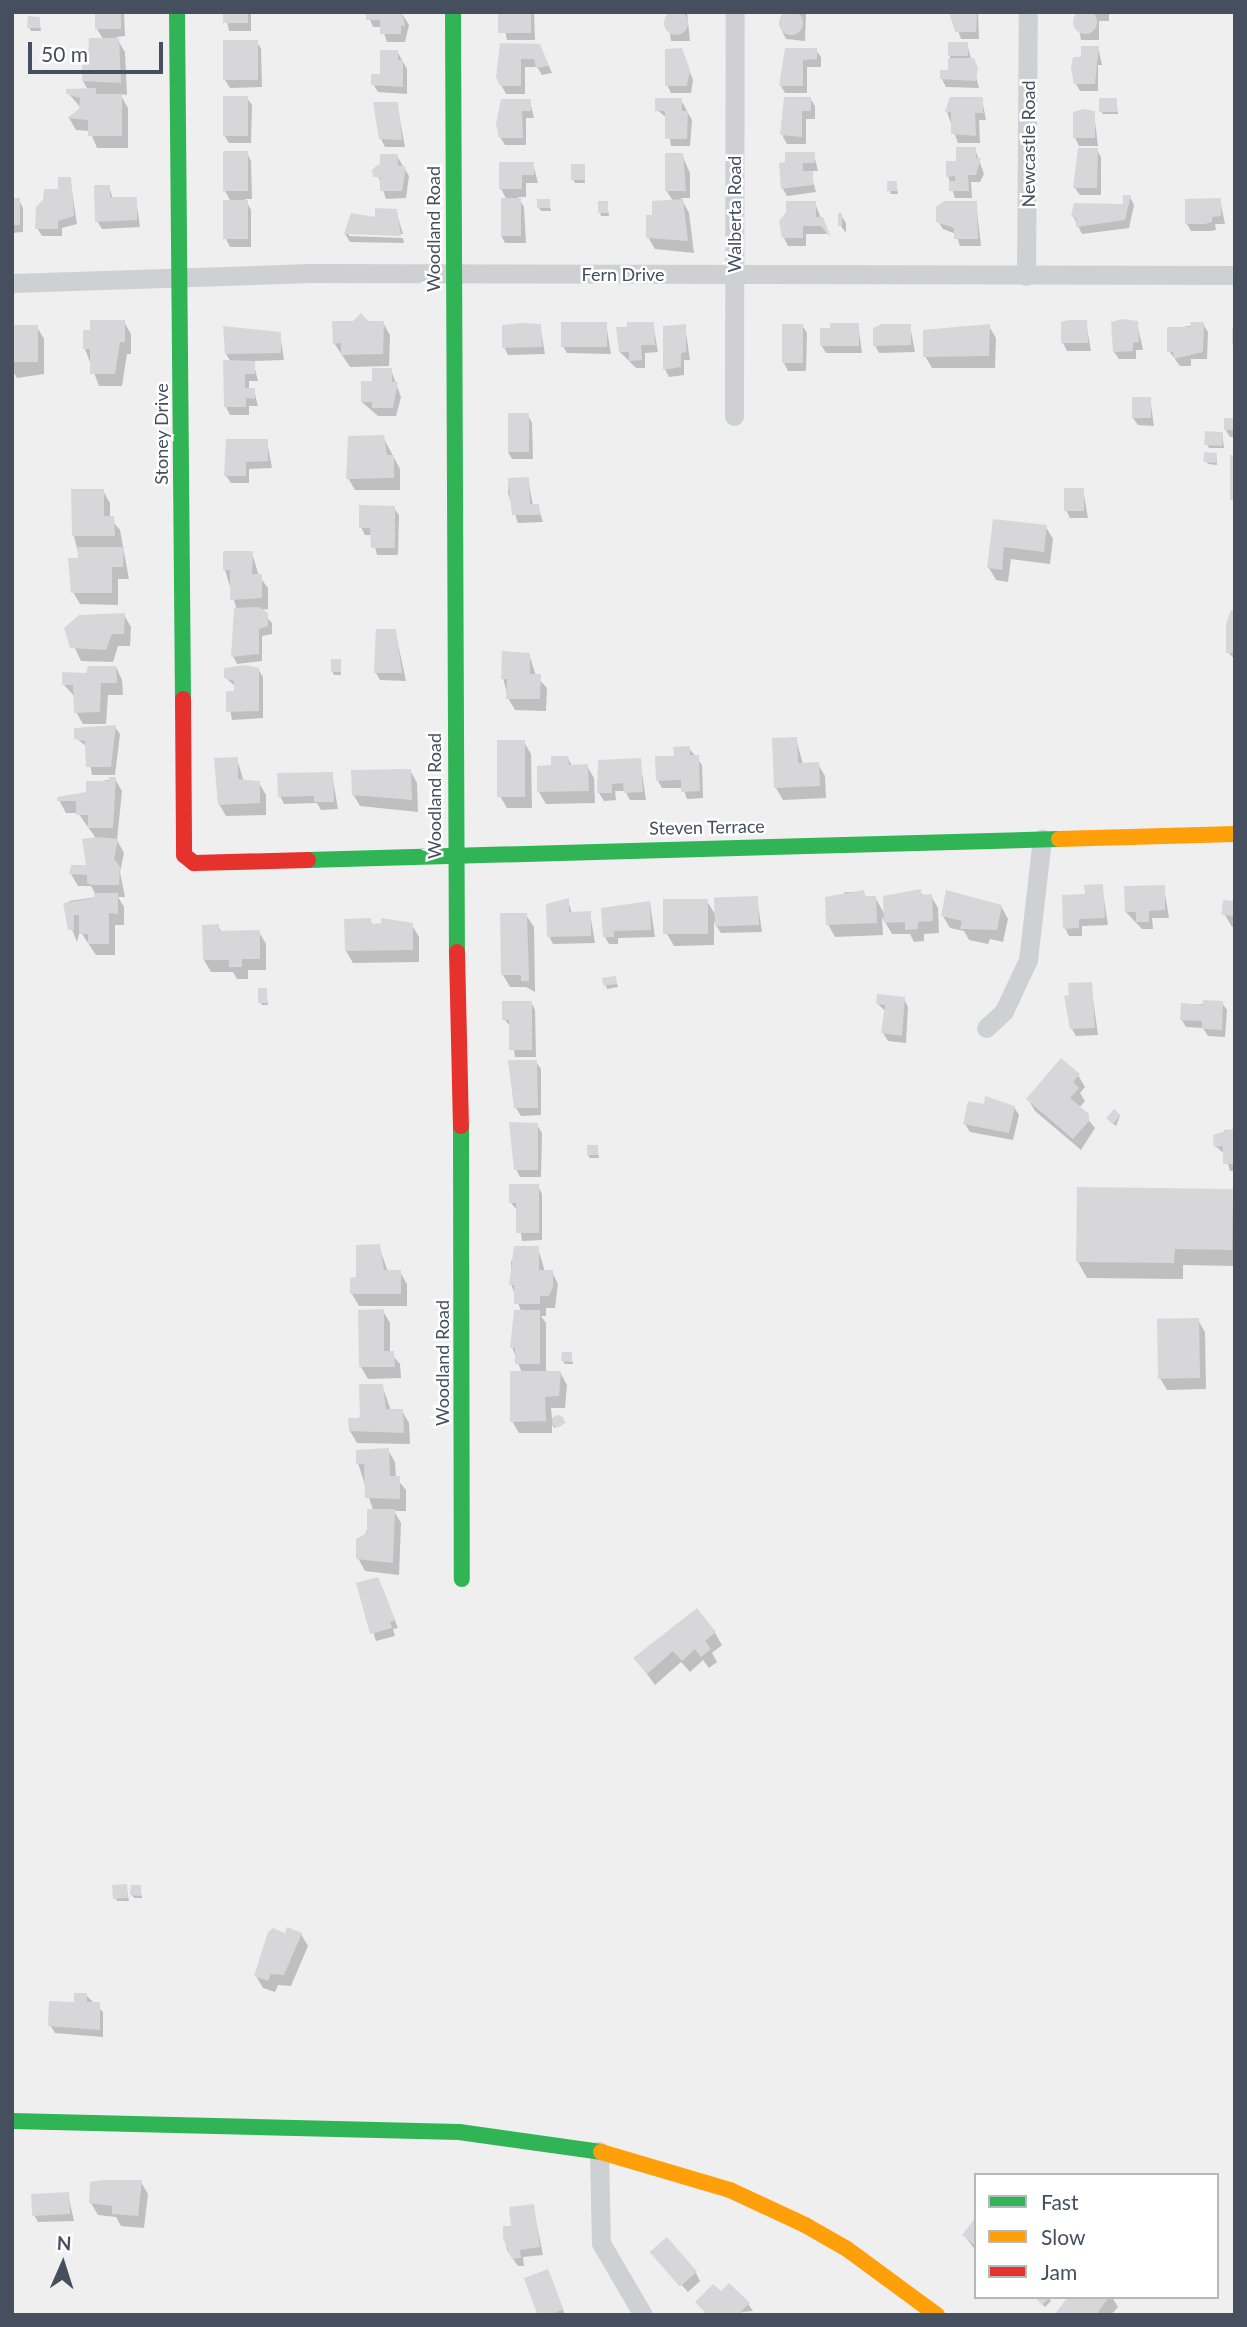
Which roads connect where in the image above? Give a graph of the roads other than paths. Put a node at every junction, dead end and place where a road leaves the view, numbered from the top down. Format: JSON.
{"nodes":[{"id":1,"x":177,"y":12,"type":"edge"},
{"id":2,"x":453,"y":12,"type":"edge"},
{"id":3,"x":734,"y":12,"type":"edge"},
{"id":4,"x":1028,"y":12,"type":"edge"},
{"id":5,"x":452,"y":273,"type":"junction"},
{"id":6,"x":734,"y":274,"type":"junction"},
{"id":7,"x":180,"y":275,"type":"junction"},
{"id":8,"x":1235,"y":275,"type":"edge"},
{"id":9,"x":1026,"y":276,"type":"junction"},
{"id":10,"x":12,"y":283,"type":"edge"},
{"id":11,"x":734,"y":416,"type":"dead end"},
{"id":12,"x":1235,"y":834,"type":"edge"},
{"id":13,"x":1042,"y":839,"type":"junction"},
{"id":14,"x":184,"y":855,"type":"joint"},
{"id":15,"x":453,"y":855,"type":"junction"},
{"id":16,"x":986,"y":1028,"type":"dead end"},
{"id":17,"x":461,"y":1579,"type":"dead end"},
{"id":18,"x":12,"y":2121,"type":"edge"},
{"id":19,"x":599,"y":2151,"type":"junction"},
{"id":20,"x":643,"y":2315,"type":"edge"},
{"id":21,"x":937,"y":2315,"type":"edge"}],
"edges":[{"from":1,"to":7,"type":"street","name":"Stoney Drive"},
{"from":2,"to":5,"type":"street","name":"Woodland Road"},
{"from":3,"to":6,"type":"street","name":"Walberta Road"},
{"from":4,"to":9,"type":"street","name":"Newcastle Road"},
{"from":5,"to":6,"type":"street","name":"Fern Drive"},
{"from":5,"to":7,"type":"street","name":"Fern Drive"},
{"from":5,"to":15,"type":"street","name":"Woodland Road"},
{"from":6,"to":9,"type":"street","name":"Fern Drive"},
{"from":6,"to":11,"type":"street","name":"Walberta Road"},
{"from":7,"to":10,"type":"street","name":"Fern Drive"},
{"from":7,"to":14,"type":"street","name":"Stoney Drive"},
{"from":8,"to":9,"type":"street","name":"Fern Drive"},
{"from":12,"to":13,"type":"street","name":"Steven Terrace"},
{"from":13,"to":15,"type":"street","name":"Steven Terrace"},
{"from":13,"to":16,"type":"street"},
{"from":14,"to":15,"type":"street","name":"Steven Terrace"},
{"from":15,"to":17,"type":"street","name":"Woodland Road"},
{"from":18,"to":19,"type":"street"},
{"from":19,"to":20,"type":"street"},
{"from":19,"to":21,"type":"street"}]}
